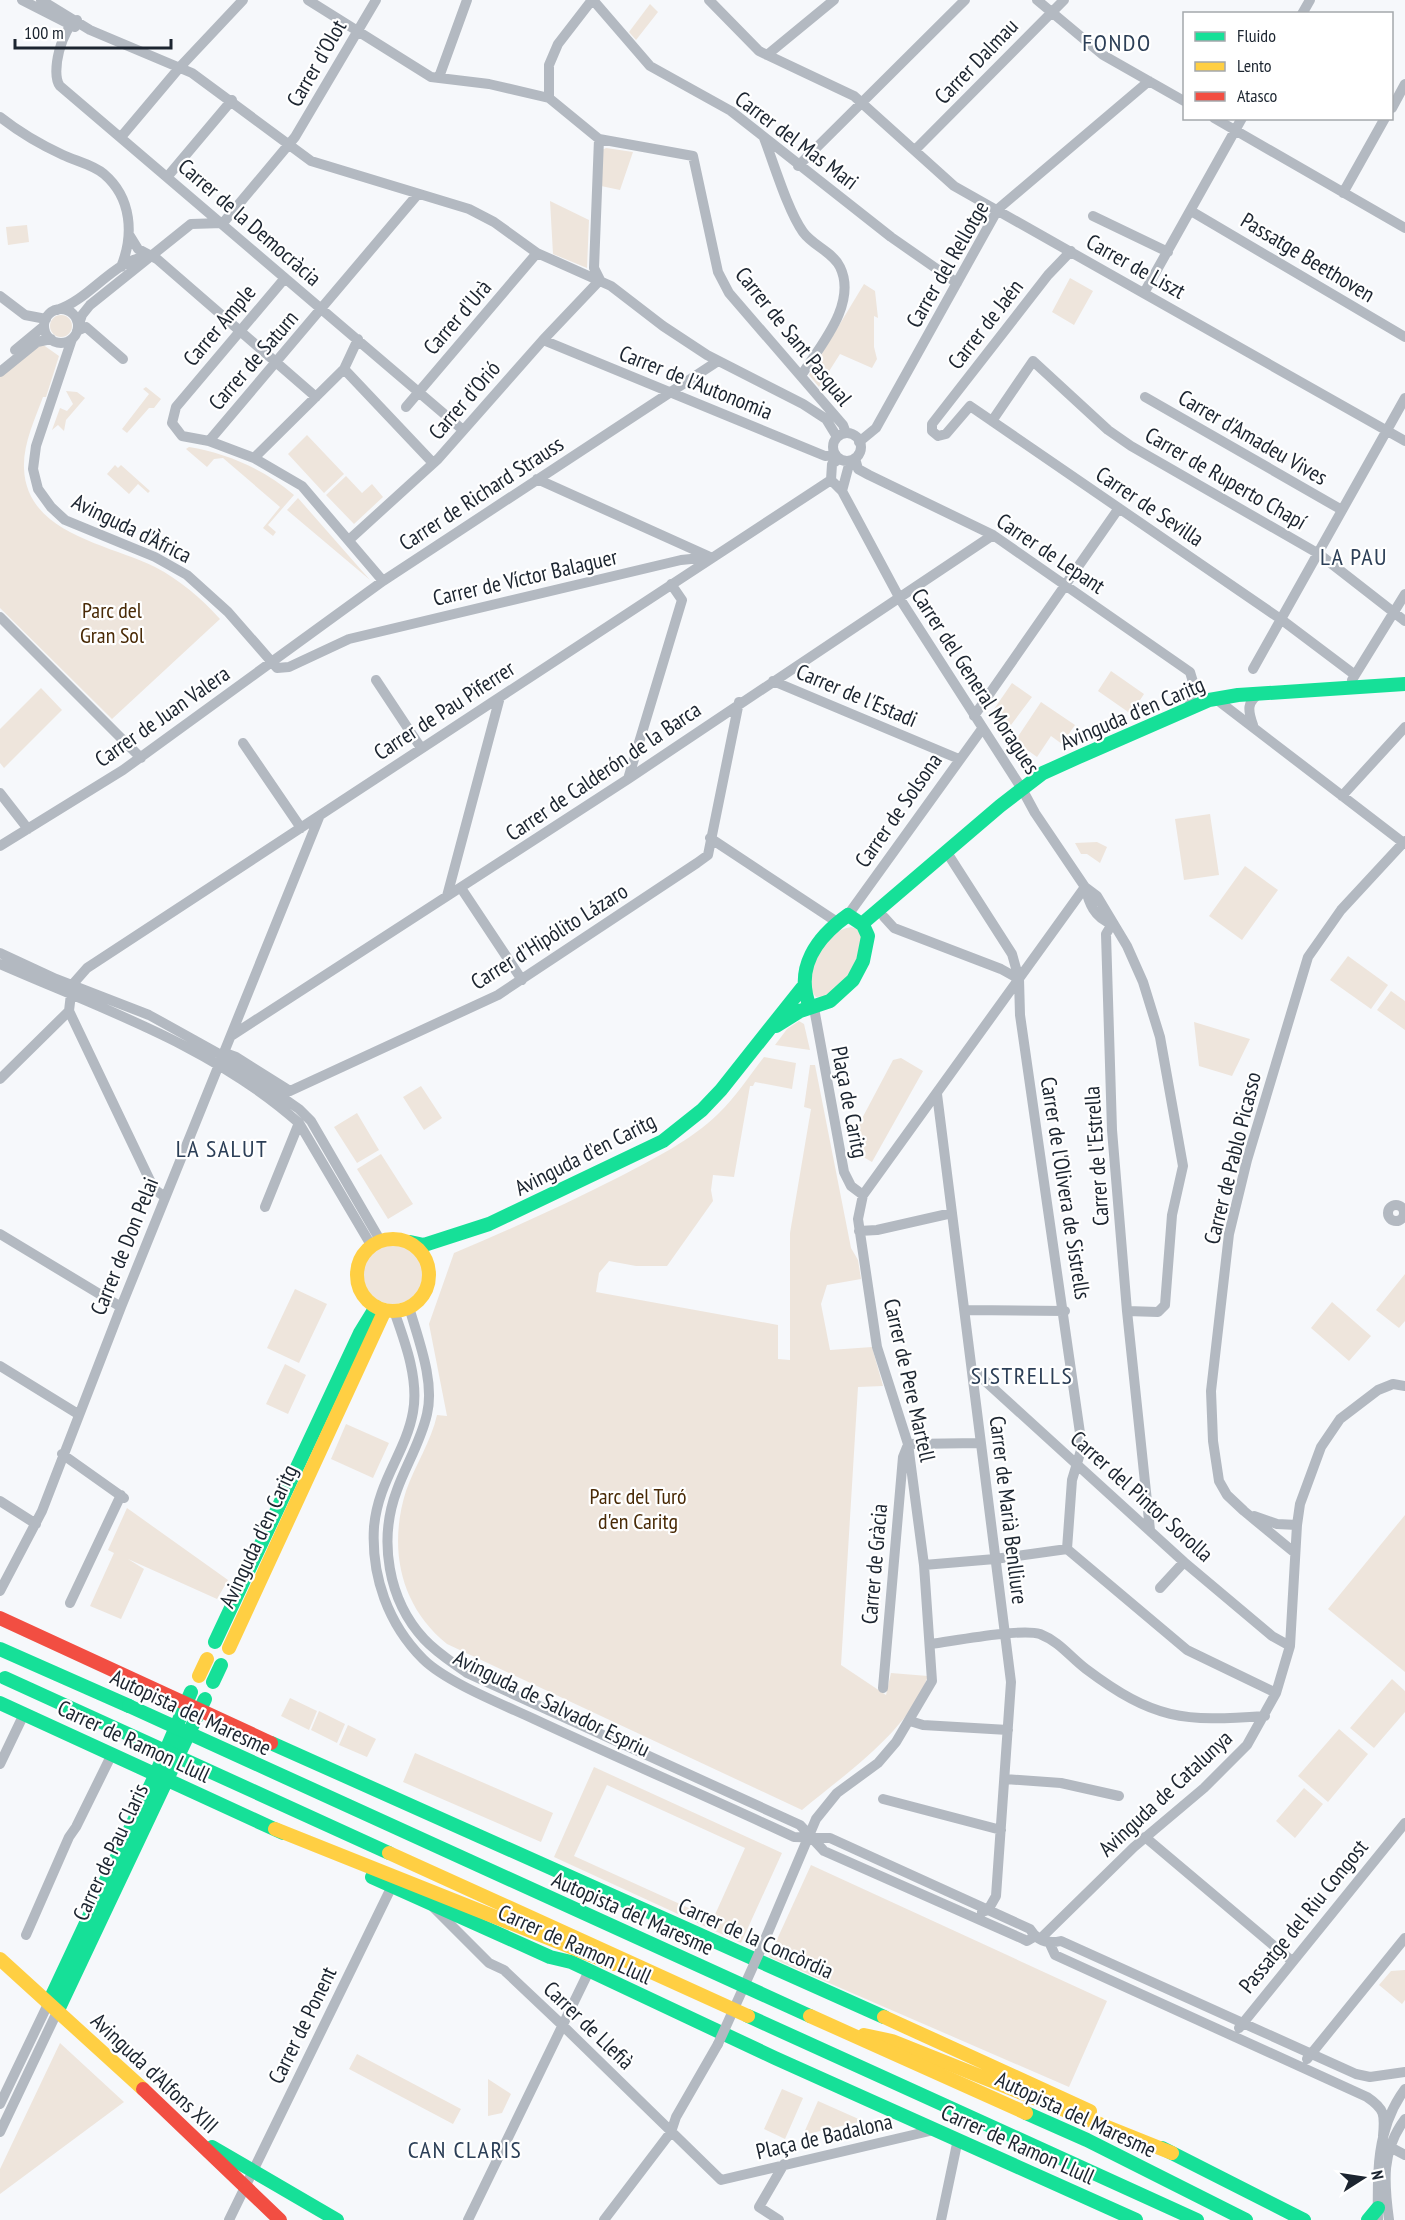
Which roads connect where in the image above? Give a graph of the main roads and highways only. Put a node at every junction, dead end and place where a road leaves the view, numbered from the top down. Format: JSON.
{"nodes":[{"id":1,"x":1405,"y":684,"type":"edge"},
{"id":2,"x":914,"y":880,"type":"junction"},
{"id":3,"x":866,"y":929,"type":"junction"},
{"id":4,"x":802,"y":988,"type":"junction"},
{"id":5,"x":812,"y":1008,"type":"junction"},
{"id":6,"x":766,"y":1034,"type":"junction"},
{"id":7,"x":454,"y":1237,"type":"junction"},
{"id":8,"x":410,"y":1242,"type":"junction"},
{"id":9,"x":429,"y":1269,"type":"junction"},
{"id":10,"x":385,"y":1309,"type":"junction"},
{"id":11,"x":0,"y":1618,"type":"edge"},
{"id":12,"x":215,"y":1642,"type":"dead end"},
{"id":13,"x":229,"y":1648,"type":"dead end"},
{"id":14,"x":0,"y":1649,"type":"edge"},
{"id":15,"x":207,"y":1659,"type":"dead end"},
{"id":16,"x":221,"y":1665,"type":"dead end"},
{"id":17,"x":0,"y":1675,"type":"edge"},
{"id":18,"x":199,"y":1676,"type":"dead end"},
{"id":19,"x":213,"y":1682,"type":"dead end"},
{"id":20,"x":188,"y":1698,"type":"junction"},
{"id":21,"x":0,"y":1703,"type":"edge"},
{"id":22,"x":202,"y":1705,"type":"junction"},
{"id":23,"x":160,"y":1778,"type":"junction"},
{"id":24,"x":275,"y":1829,"type":"junction"},
{"id":25,"x":0,"y":1959,"type":"edge"},
{"id":26,"x":683,"y":1985,"type":"junction"},
{"id":27,"x":53,"y":2006,"type":"junction"},
{"id":28,"x":851,"y":2033,"type":"junction"},
{"id":29,"x":1172,"y":2153,"type":"junction"},
{"id":30,"x":249,"y":2179,"type":"junction"},
{"id":31,"x":1378,"y":2214,"type":"edge"},
{"id":32,"x":280,"y":2220,"type":"edge"},
{"id":33,"x":337,"y":2220,"type":"edge"},
{"id":34,"x":1136,"y":2220,"type":"edge"},
{"id":35,"x":1197,"y":2220,"type":"edge"},
{"id":36,"x":1246,"y":2220,"type":"edge"},
{"id":37,"x":1304,"y":2220,"type":"edge"},
{"id":38,"x":1368,"y":2220,"type":"edge"}],
"edges":[{"from":1,"to":2,"type":"main road","name":"Avinguda d'en Caritg"},
{"from":2,"to":3,"type":"main road","name":"Avinguda d'en Caritg"},
{"from":2,"to":3,"type":"main road","name":"Avinguda d'en Caritg"},
{"from":3,"to":4,"type":"main road"},
{"from":3,"to":5,"type":"main road","name":"Avinguda d'en Caritg"},
{"from":4,"to":5,"type":"main road"},
{"from":4,"to":6,"type":"main road","name":"Avinguda d'en Caritg"},
{"from":5,"to":6,"type":"main road","name":"Avinguda d'en Caritg"},
{"from":6,"to":7,"type":"main road","name":"Avinguda d'en Caritg"},
{"from":7,"to":8,"type":"main road","name":"Avinguda d'en Caritg"},
{"from":7,"to":9,"type":"main road","name":"Avinguda d'en Caritg"},
{"from":8,"to":9,"type":"main road"},
{"from":8,"to":10,"type":"main road"},
{"from":9,"to":10,"type":"main road"},
{"from":10,"to":12,"type":"main road","name":"Avinguda d'en Caritg"},
{"from":10,"to":13,"type":"main road","name":"Avinguda d'en Caritg"},
{"from":11,"to":20,"type":"main road","name":"Carrer de la Concòrdia"},
{"from":14,"to":28,"type":"main road","name":"Autopista del Maresme","bridge":true},
{"from":15,"to":18,"type":"main road"},
{"from":16,"to":19,"type":"main road"},
{"from":17,"to":26,"type":"main road","name":"Autopista del Maresme","bridge":true},
{"from":20,"to":22,"type":"main road","name":"Carrer de la Concòrdia"},
{"from":20,"to":23,"type":"main road","name":"Carrer de Pau Claris"},
{"from":21,"to":23,"type":"main road","name":"Carrer de Ramon Llull"},
{"from":22,"to":23,"type":"main road","name":"Carrer de Pau Claris"},
{"from":22,"to":29,"type":"main road","name":"Carrer de la Concòrdia"},
{"from":23,"to":24,"type":"main road","name":"Carrer de Ramon Llull"},
{"from":23,"to":27,"type":"main road","name":"Carrer de Pau Claris"},
{"from":24,"to":26,"type":"main road","bridge":true},
{"from":24,"to":34,"type":"main road","name":"Carrer de Ramon Llull"},
{"from":25,"to":27,"type":"main road","name":"Avinguda d'Alfons XIII"},
{"from":26,"to":35,"type":"main road","name":"Autopista del Maresme","bridge":true},
{"from":27,"to":30,"type":"main road","name":"Avinguda d'Alfons XIII"},
{"from":28,"to":29,"type":"main road"},
{"from":28,"to":36,"type":"main road","name":"Autopista del Maresme","bridge":true},
{"from":29,"to":37,"type":"main road","name":"Carrer de la Concòrdia"},
{"from":30,"to":32,"type":"main road","name":"Avinguda d'Alfons XIII"},
{"from":30,"to":33,"type":"main road"},
{"from":31,"to":38,"type":"main road"}]}
